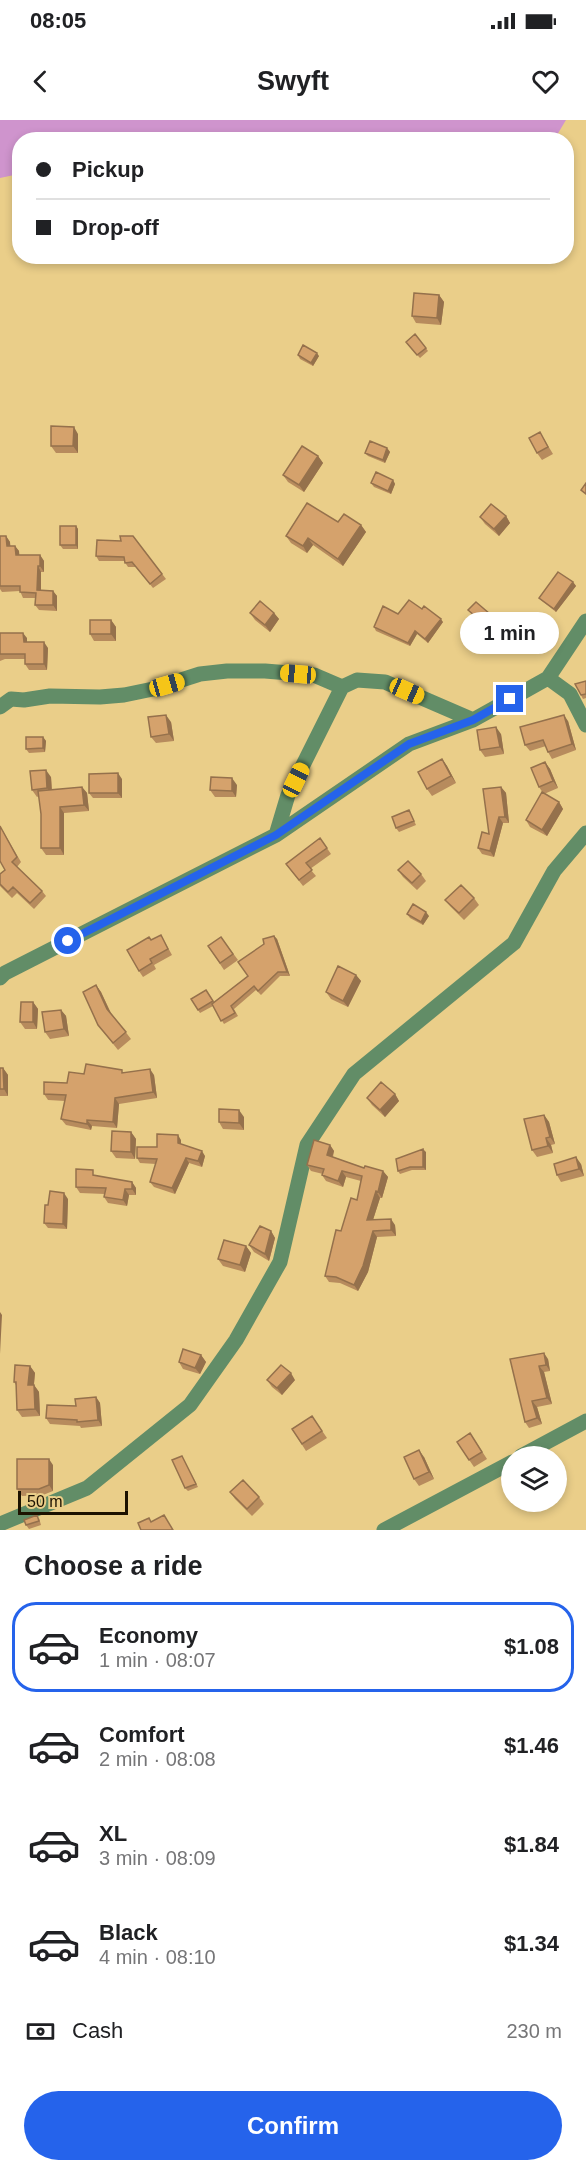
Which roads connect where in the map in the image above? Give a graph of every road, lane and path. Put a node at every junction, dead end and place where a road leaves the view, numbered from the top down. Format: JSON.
{"nodes":[{"id":1,"x":586,"y":621,"type":"edge"},
{"id":2,"x":548,"y":678,"type":"junction"},
{"id":3,"x":342,"y":687,"type":"junction"},
{"id":4,"x":0,"y":707,"type":"edge"},
{"id":5,"x":473,"y":720,"type":"junction"},
{"id":6,"x":586,"y":725,"type":"edge"},
{"id":7,"x":586,"y":833,"type":"edge"},
{"id":8,"x":276,"y":835,"type":"junction"},
{"id":9,"x":0,"y":978,"type":"edge"},
{"id":10,"x":586,"y":1421,"type":"edge"},
{"id":11,"x":540,"y":1446,"type":"edge"},
{"id":12,"x":501,"y":1467,"type":"edge"},
{"id":13,"x":0,"y":1524,"type":"edge"},
{"id":14,"x":384,"y":1530,"type":"edge"}],
"edges":[{"from":1,"to":2,"type":"street"},
{"from":2,"to":5,"type":"street"},
{"from":2,"to":6,"type":"street"},
{"from":3,"to":4,"type":"street"},
{"from":3,"to":5,"type":"street"},
{"from":3,"to":8,"type":"street"},
{"from":5,"to":8,"type":"street"},
{"from":7,"to":13,"type":"street"},
{"from":8,"to":9,"type":"street"},
{"from":10,"to":11,"type":"street"},
{"from":12,"to":14,"type":"street"}]}
